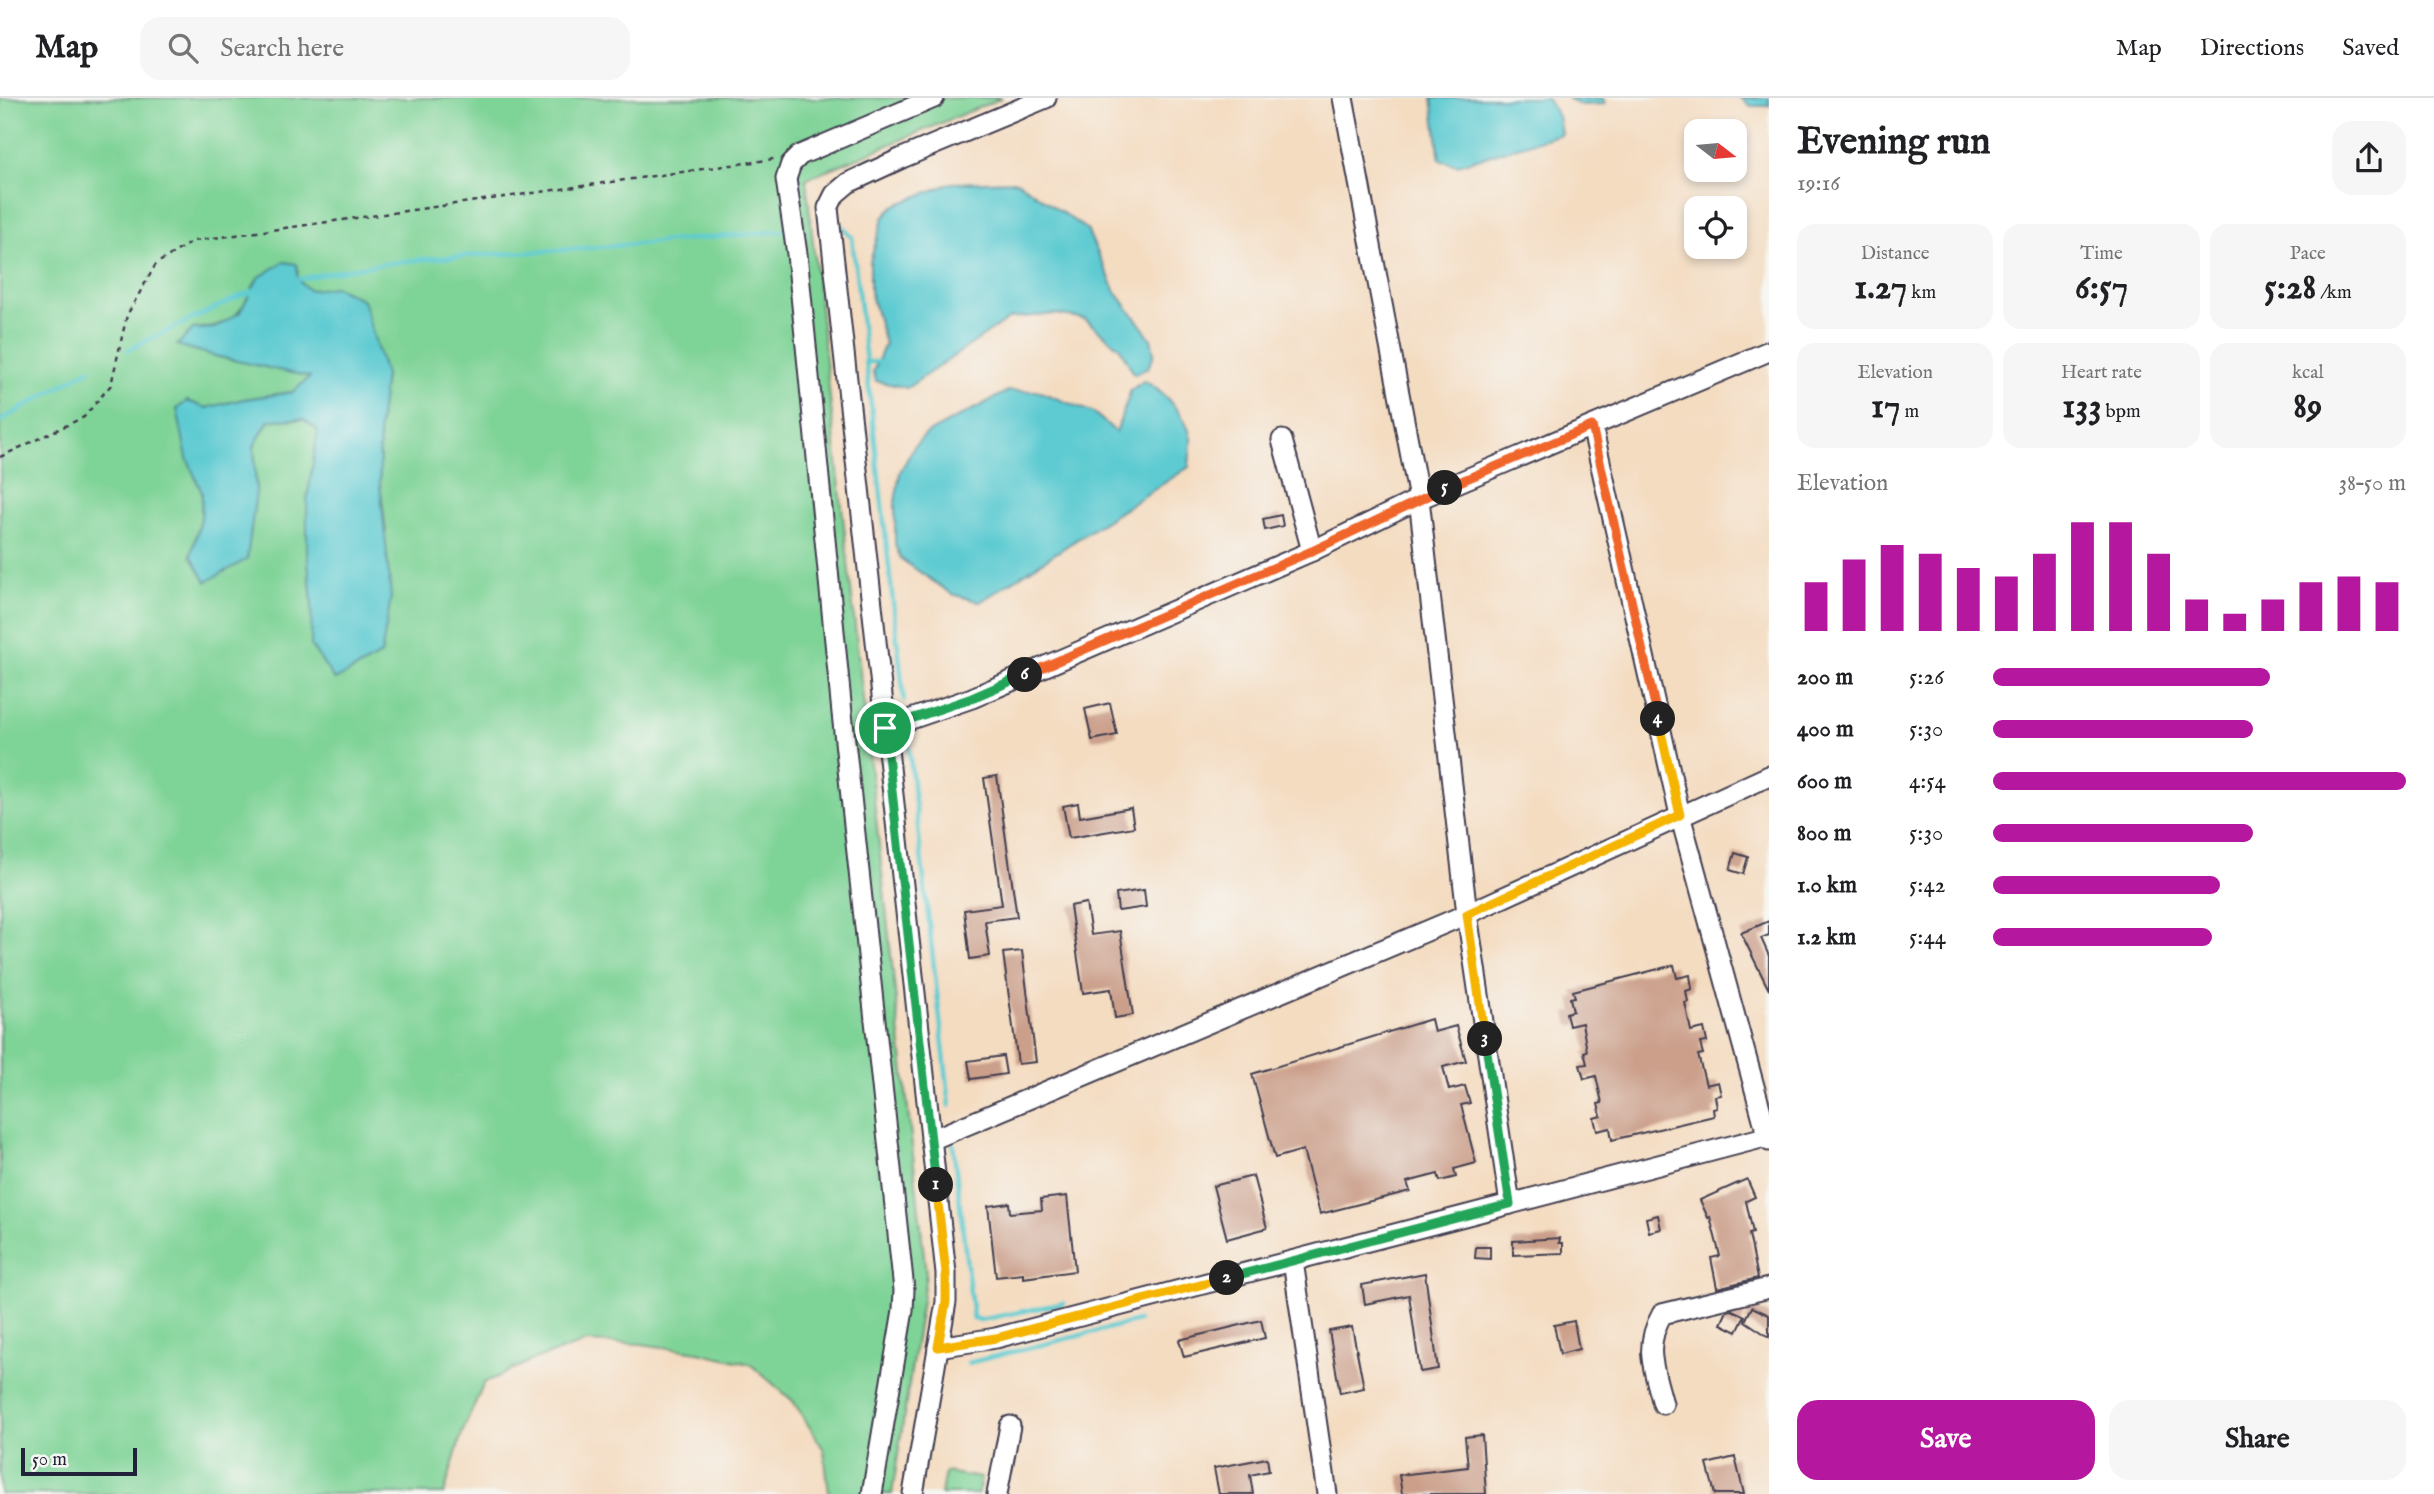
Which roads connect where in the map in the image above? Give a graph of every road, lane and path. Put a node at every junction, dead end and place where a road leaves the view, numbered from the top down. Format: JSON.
{"nodes":[{"id":1,"x":934,"y":98,"type":"edge"},
{"id":2,"x":1045,"y":98,"type":"edge"},
{"id":3,"x":1343,"y":98,"type":"edge"},
{"id":4,"x":773,"y":159,"type":"dead end"},
{"id":5,"x":1769,"y":351,"type":"edge"},
{"id":6,"x":1592,"y":426,"type":"junction"},
{"id":7,"x":1282,"y":440,"type":"dead end"},
{"id":8,"x":0,"y":457,"type":"edge"},
{"id":9,"x":1419,"y":499,"type":"junction"},
{"id":10,"x":1312,"y":551,"type":"junction"},
{"id":11,"x":885,"y":728,"type":"junction"},
{"id":12,"x":1769,"y":776,"type":"edge"},
{"id":13,"x":1680,"y":815,"type":"junction"},
{"id":14,"x":1467,"y":914,"type":"junction"},
{"id":15,"x":1769,"y":1138,"type":"edge"},
{"id":16,"x":931,"y":1140,"type":"junction"},
{"id":17,"x":1510,"y":1204,"type":"junction"},
{"id":18,"x":1293,"y":1261,"type":"junction"},
{"id":19,"x":1769,"y":1288,"type":"edge"},
{"id":20,"x":938,"y":1347,"type":"junction"},
{"id":21,"x":1663,"y":1404,"type":"dead end"},
{"id":22,"x":1010,"y":1426,"type":"dead end"},
{"id":23,"x":872,"y":1494,"type":"edge"},
{"id":24,"x":913,"y":1494,"type":"edge"},
{"id":25,"x":997,"y":1494,"type":"edge"},
{"id":26,"x":1327,"y":1494,"type":"edge"}],
"edges":[{"from":1,"to":23,"type":"lane"},
{"from":2,"to":11,"type":"lane"},
{"from":3,"to":9,"type":"lane"},
{"from":4,"to":8,"type":"path"},
{"from":5,"to":6,"type":"lane"},
{"from":6,"to":9,"type":"lane"},
{"from":6,"to":13,"type":"lane"},
{"from":7,"to":10,"type":"lane"},
{"from":9,"to":10,"type":"lane"},
{"from":9,"to":14,"type":"lane"},
{"from":10,"to":11,"type":"lane"},
{"from":11,"to":16,"type":"lane"},
{"from":12,"to":13,"type":"lane"},
{"from":13,"to":14,"type":"lane"},
{"from":13,"to":15,"type":"lane"},
{"from":14,"to":16,"type":"lane"},
{"from":14,"to":17,"type":"lane"},
{"from":15,"to":17,"type":"lane"},
{"from":16,"to":20,"type":"lane"},
{"from":17,"to":18,"type":"lane"},
{"from":18,"to":20,"type":"lane"},
{"from":18,"to":26,"type":"lane"},
{"from":19,"to":21,"type":"lane"},
{"from":20,"to":24,"type":"lane"},
{"from":22,"to":25,"type":"lane"}]}
